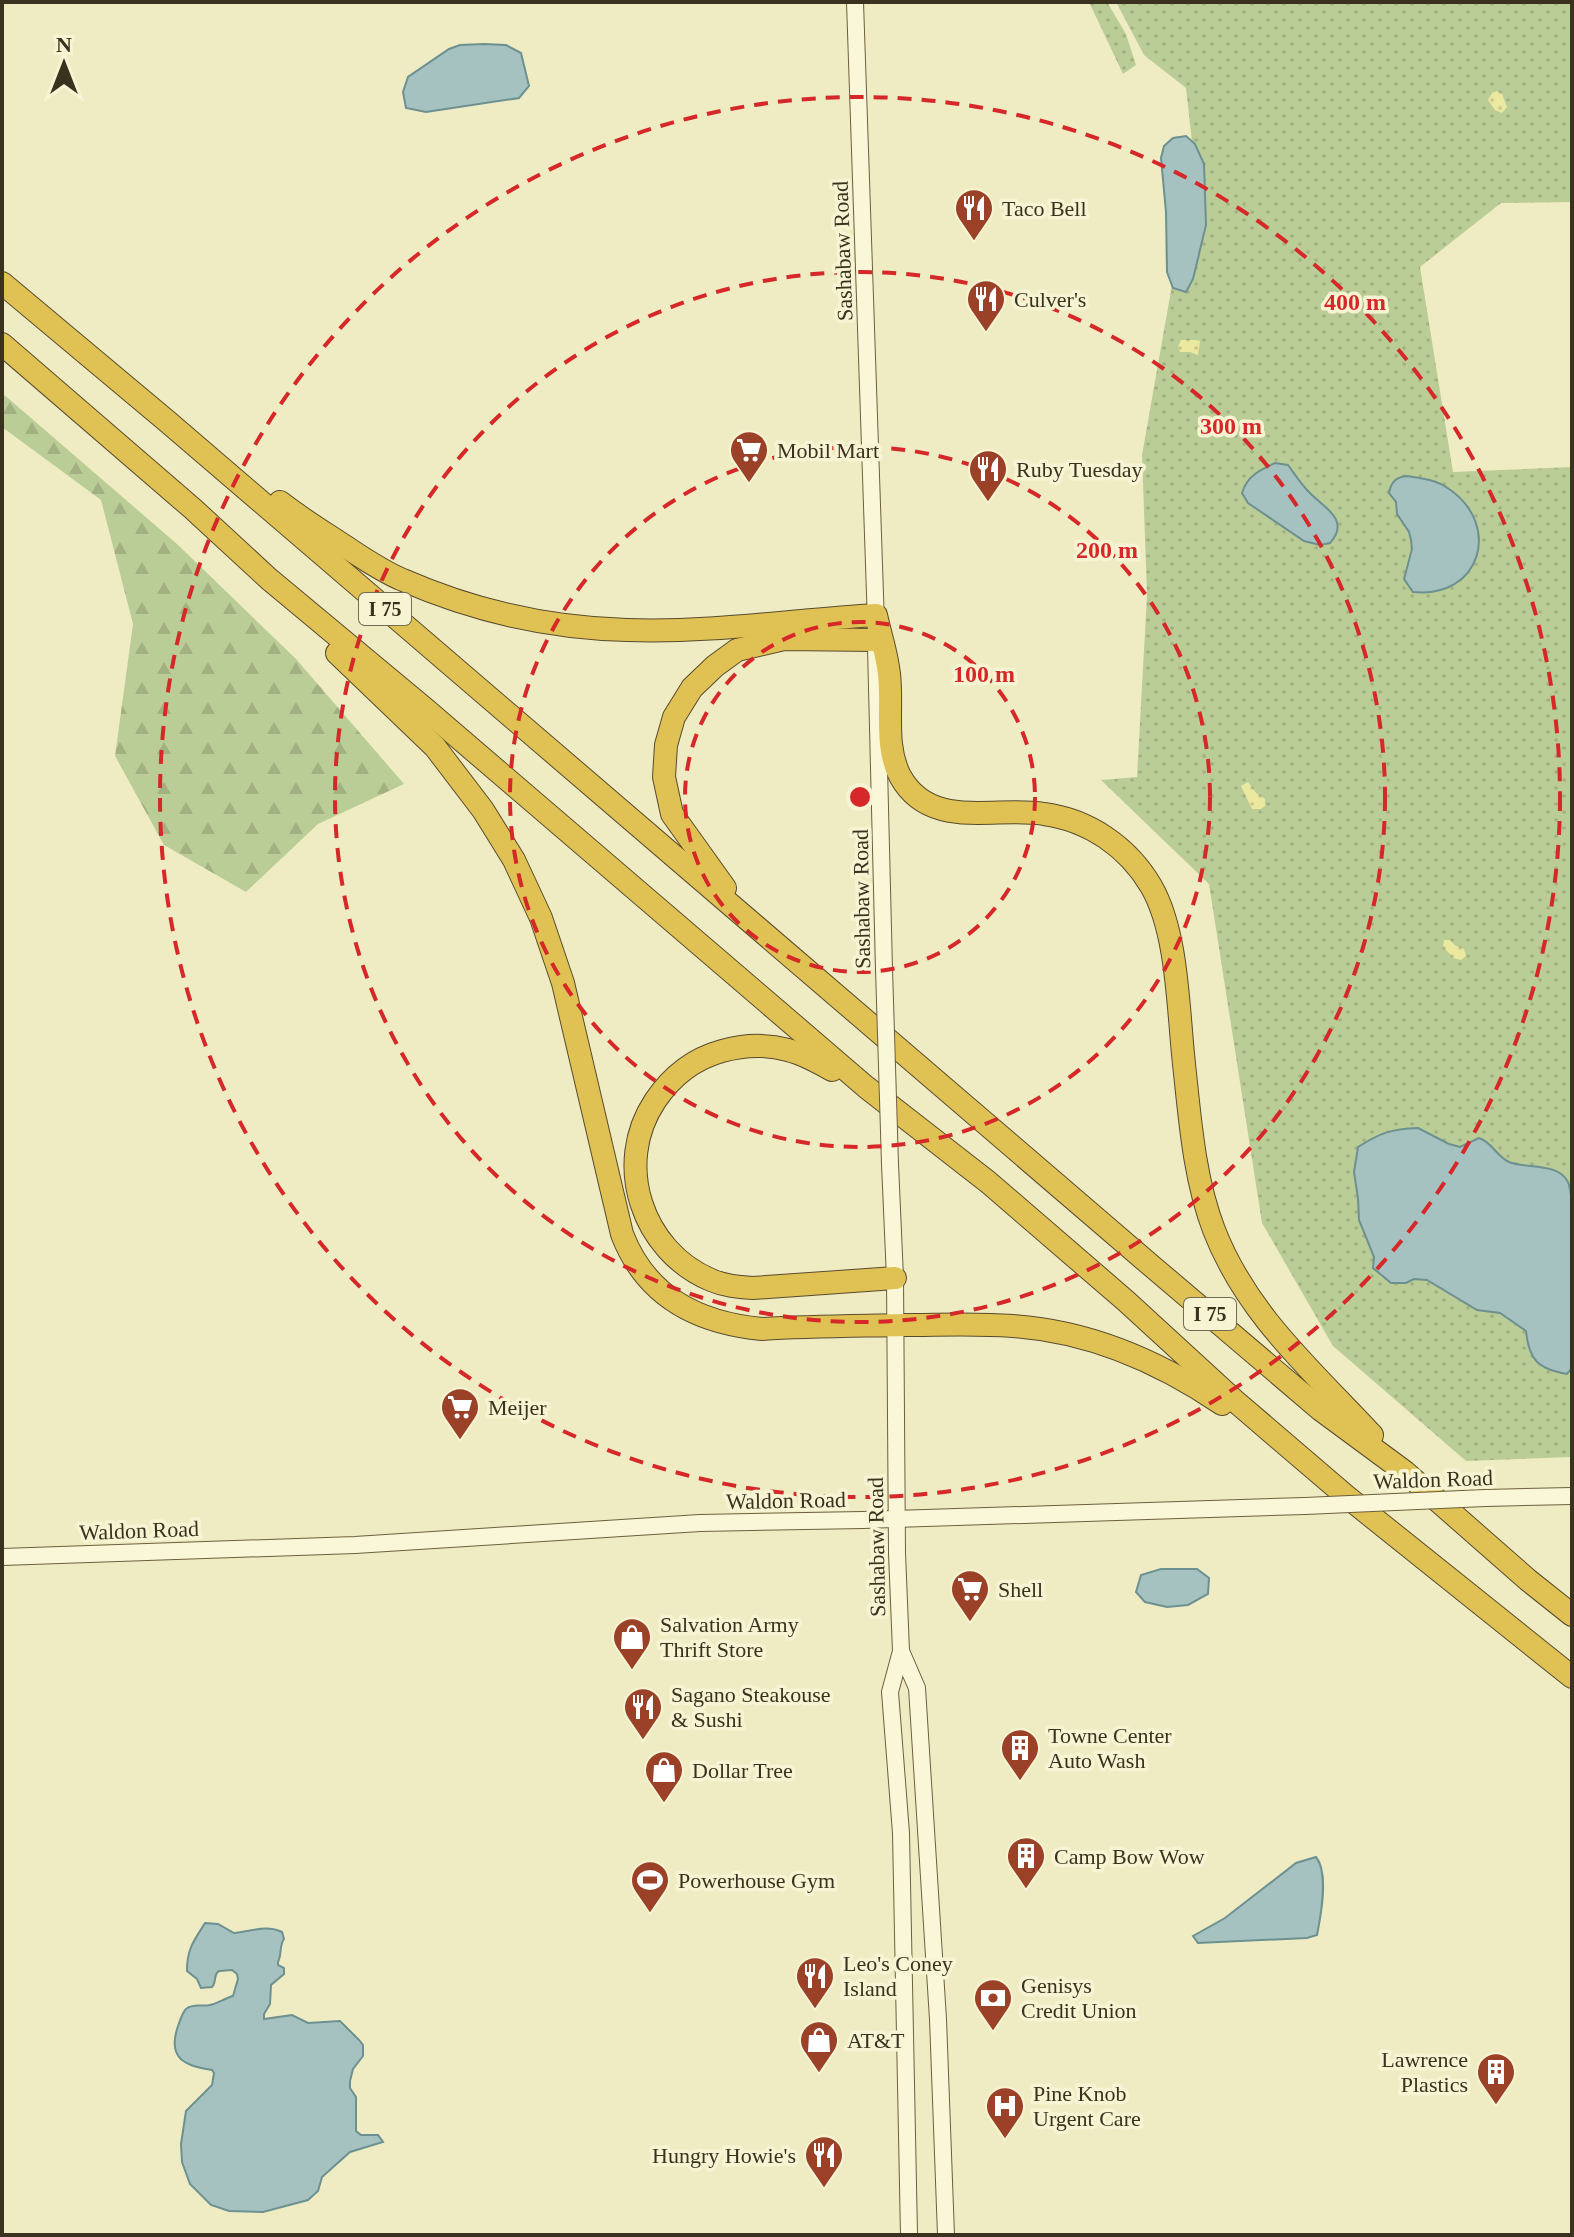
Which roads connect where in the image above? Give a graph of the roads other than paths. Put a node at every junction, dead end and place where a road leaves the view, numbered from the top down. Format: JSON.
{"nodes":[{"id":1,"x":855,"y":2,"type":"edge"},
{"id":2,"x":2,"y":283,"type":"edge"},
{"id":3,"x":2,"y":344,"type":"edge"},
{"id":4,"x":168,"y":422,"type":"junction"},
{"id":5,"x":269,"y":579,"type":"junction"},
{"id":6,"x":876,"y":615,"type":"junction"},
{"id":7,"x":876,"y":640,"type":"junction"},
{"id":8,"x":768,"y":937,"type":"junction"},
{"id":9,"x":866,"y":1087,"type":"junction"},
{"id":10,"x":895,"y":1278,"type":"junction"},
{"id":11,"x":896,"y":1325,"type":"junction"},
{"id":12,"x":1405,"y":1472,"type":"junction"},
{"id":13,"x":1333,"y":1485,"type":"junction"},
{"id":14,"x":1572,"y":1496,"type":"edge"},
{"id":15,"x":896,"y":1518,"type":"junction"},
{"id":16,"x":2,"y":1557,"type":"edge"},
{"id":17,"x":1572,"y":1615,"type":"edge"},
{"id":18,"x":901,"y":1651,"type":"junction"},
{"id":19,"x":1572,"y":1677,"type":"edge"},
{"id":20,"x":921,"y":1746,"type":"junction"},
{"id":21,"x":894,"y":1749,"type":"junction"},
{"id":22,"x":903,"y":1939,"type":"junction"},
{"id":23,"x":934,"y":1942,"type":"junction"},
{"id":24,"x":909,"y":2227,"type":"edge"},
{"id":25,"x":919,"y":2235,"type":"edge"},
{"id":26,"x":946,"y":2235,"type":"edge"}],
"edges":[{"from":1,"to":6,"type":"main road","name":"Sashabaw Road"},
{"from":2,"to":4,"type":"highway","number":"I 75"},
{"from":3,"to":5,"type":"highway","number":"I 75"},
{"from":4,"to":6,"type":"highway"},
{"from":4,"to":8,"type":"highway","number":"I 75"},
{"from":5,"to":9,"type":"highway","number":"I 75"},
{"from":5,"to":11,"type":"highway"},
{"from":6,"to":7,"type":"main road","name":"Sashabaw Road"},
{"from":6,"to":12,"type":"highway"},
{"from":7,"to":8,"type":"highway"},
{"from":7,"to":10,"type":"main road","name":"Sashabaw Road","bridge":true},
{"from":8,"to":12,"type":"highway","number":"I 75"},
{"from":9,"to":10,"type":"highway"},
{"from":9,"to":13,"type":"highway","number":"I 75"},
{"from":10,"to":11,"type":"main road","name":"Sashabaw Road"},
{"from":11,"to":13,"type":"highway"},
{"from":11,"to":15,"type":"main road","name":"Sashabaw Road"},
{"from":12,"to":17,"type":"highway","number":"I 75"},
{"from":13,"to":19,"type":"highway","number":"I 75"},
{"from":14,"to":15,"type":"main road","name":"Waldon Road","bridge":true},
{"from":15,"to":16,"type":"main road","name":"Waldon Road"},
{"from":15,"to":18,"type":"main road","name":"Sashabaw Road"},
{"from":18,"to":20,"type":"main road","name":"Sashabaw Road"},
{"from":18,"to":21,"type":"main road","name":"Sashabaw Road"},
{"from":20,"to":21,"type":"main road"},
{"from":20,"to":23,"type":"main road","name":"Sashabaw Road"},
{"from":21,"to":22,"type":"main road","name":"Sashabaw Road"},
{"from":22,"to":23,"type":"main road"},
{"from":22,"to":24,"type":"main road","name":"Sashabaw Road"},
{"from":23,"to":26,"type":"main road","name":"Sashabaw Road"},
{"from":24,"to":25,"type":"main road"}]}
